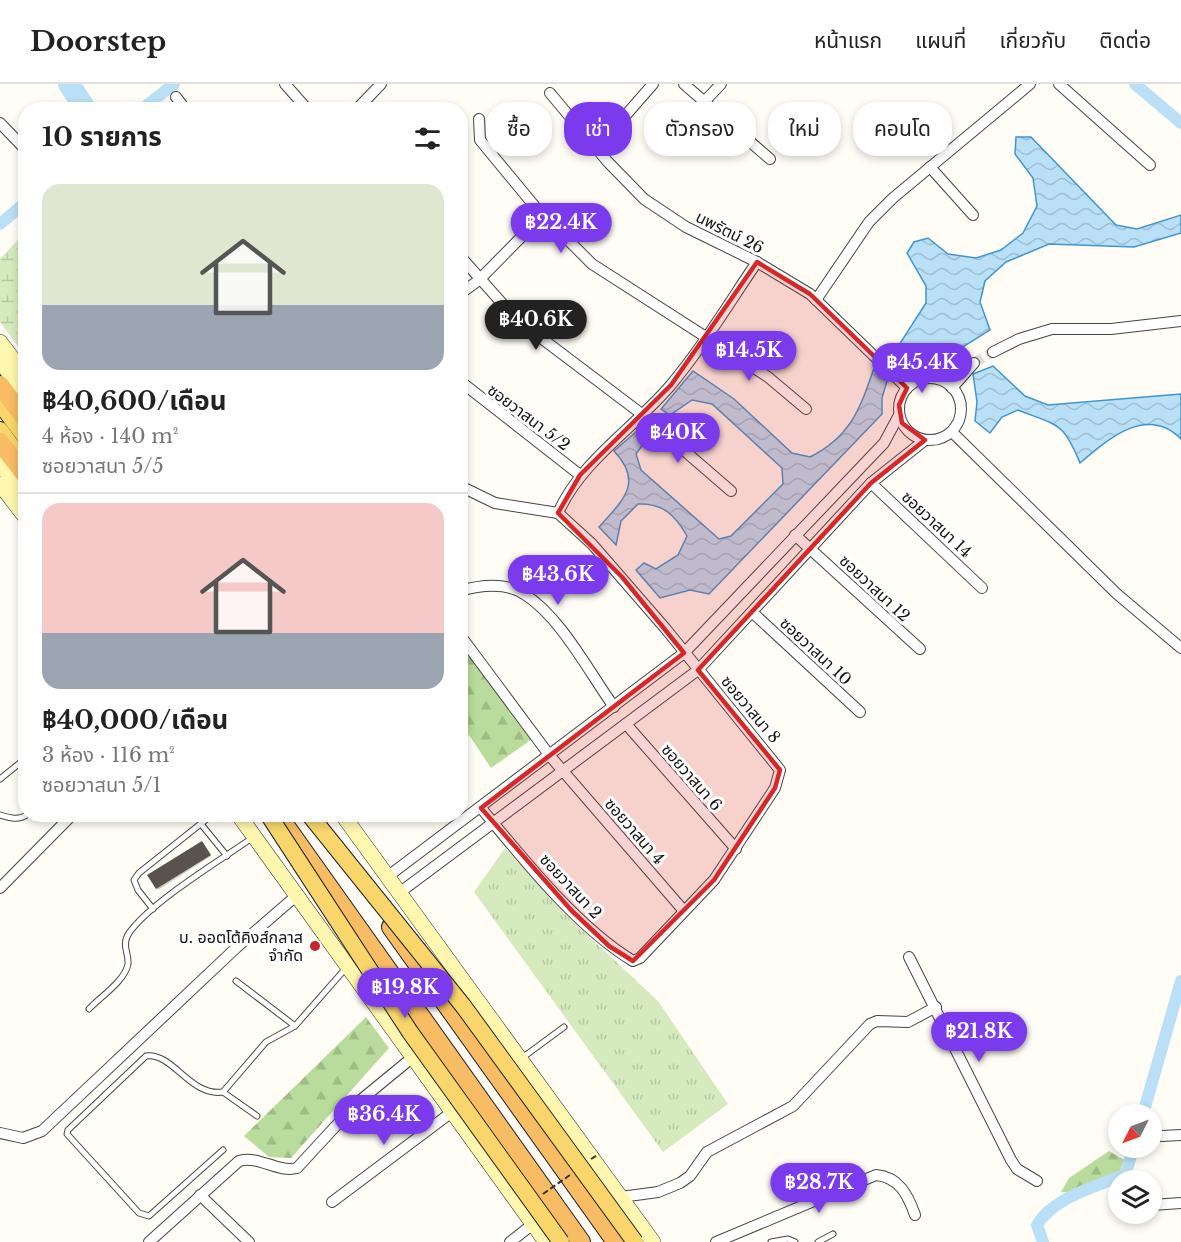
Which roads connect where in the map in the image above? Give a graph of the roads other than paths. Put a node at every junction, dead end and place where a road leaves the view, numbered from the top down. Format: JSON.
{"nodes":[{"id":1,"x":285,"y":84,"type":"edge"},
{"id":2,"x":381,"y":84,"type":"edge"},
{"id":3,"x":653,"y":84,"type":"edge"},
{"id":4,"x":684,"y":84,"type":"edge"},
{"id":5,"x":722,"y":84,"type":"edge"},
{"id":6,"x":1030,"y":84,"type":"edge"},
{"id":7,"x":1059,"y":84,"type":"edge"},
{"id":8,"x":550,"y":93,"type":"dead end"},
{"id":9,"x":176,"y":97,"type":"dead end"},
{"id":10,"x":180,"y":102,"type":"edge"},
{"id":11,"x":301,"y":102,"type":"edge"},
{"id":12,"x":364,"y":102,"type":"edge"},
{"id":13,"x":704,"y":102,"type":"joint"},
{"id":14,"x":632,"y":108,"type":"edge"},
{"id":15,"x":564,"y":109,"type":"edge"},
{"id":16,"x":479,"y":119,"type":"dead end"},
{"id":17,"x":3,"y":131,"type":"edge"},
{"id":18,"x":18,"y":143,"type":"edge"},
{"id":19,"x":756,"y":147,"type":"edge"},
{"id":20,"x":604,"y":156,"type":"edge"},
{"id":21,"x":770,"y":159,"type":"dead end"},
{"id":22,"x":1150,"y":165,"type":"dead end"},
{"id":23,"x":930,"y":167,"type":"junction"},
{"id":24,"x":543,"y":215,"type":"junction"},
{"id":25,"x":973,"y":215,"type":"dead end"},
{"id":26,"x":757,"y":262,"type":"junction"},
{"id":27,"x":468,"y":266,"type":"edge"},
{"id":28,"x":479,"y":280,"type":"junction"},
{"id":29,"x":468,"y":288,"type":"edge"},
{"id":30,"x":816,"y":300,"type":"junction"},
{"id":31,"x":1181,"y":321,"type":"edge"},
{"id":32,"x":707,"y":336,"type":"junction"},
{"id":33,"x":0,"y":342,"type":"edge"},
{"id":34,"x":993,"y":352,"type":"tunnel mouth"},
{"id":35,"x":0,"y":361,"type":"edge"},
{"id":36,"x":974,"y":363,"type":"tunnel mouth"},
{"id":37,"x":18,"y":366,"type":"edge"},
{"id":38,"x":0,"y":385,"type":"edge"},
{"id":39,"x":18,"y":385,"type":"edge"},
{"id":40,"x":468,"y":387,"type":"edge"},
{"id":41,"x":907,"y":388,"type":"junction"},
{"id":42,"x":952,"y":388,"type":"junction"},
{"id":43,"x":0,"y":403,"type":"edge"},
{"id":44,"x":18,"y":409,"type":"edge"},
{"id":45,"x":806,"y":409,"type":"dead end"},
{"id":46,"x":643,"y":415,"type":"junction"},
{"id":47,"x":899,"y":415,"type":"junction"},
{"id":48,"x":18,"y":427,"type":"edge"},
{"id":49,"x":0,"y":430,"type":"edge"},
{"id":50,"x":952,"y":432,"type":"junction"},
{"id":51,"x":925,"y":440,"type":"junction"},
{"id":52,"x":0,"y":442,"type":"edge"},
{"id":53,"x":18,"y":454,"type":"edge"},
{"id":54,"x":0,"y":463,"type":"edge"},
{"id":55,"x":18,"y":466,"type":"edge"},
{"id":56,"x":580,"y":475,"type":"junction"},
{"id":57,"x":871,"y":483,"type":"junction"},
{"id":58,"x":0,"y":484,"type":"edge"},
{"id":59,"x":18,"y":488,"type":"edge"},
{"id":60,"x":468,"y":490,"type":"edge"},
{"id":61,"x":731,"y":491,"type":"dead end"},
{"id":62,"x":18,"y":508,"type":"edge"},
{"id":63,"x":558,"y":513,"type":"junction"},
{"id":64,"x":795,"y":535,"type":"junction"},
{"id":65,"x":811,"y":549,"type":"junction"},
{"id":66,"x":982,"y":588,"type":"dead end"},
{"id":67,"x":468,"y":589,"type":"edge"},
{"id":68,"x":752,"y":612,"type":"junction"},
{"id":69,"x":468,"y":645,"type":"edge"},
{"id":70,"x":1181,"y":648,"type":"edge"},
{"id":71,"x":920,"y":649,"type":"dead end"},
{"id":72,"x":684,"y":653,"type":"junction"},
{"id":73,"x":698,"y":670,"type":"junction"},
{"id":74,"x":614,"y":707,"type":"junction"},
{"id":75,"x":860,"y":712,"type":"dead end"},
{"id":76,"x":626,"y":724,"type":"junction"},
{"id":77,"x":550,"y":756,"type":"junction"},
{"id":78,"x":18,"y":764,"type":"edge"},
{"id":79,"x":563,"y":771,"type":"junction"},
{"id":80,"x":0,"y":779,"type":"edge"},
{"id":81,"x":481,"y":807,"type":"junction"},
{"id":82,"x":0,"y":815,"type":"edge"},
{"id":83,"x":468,"y":817,"type":"edge"},
{"id":84,"x":18,"y":818,"type":"edge"},
{"id":85,"x":65,"y":822,"type":"edge"},
{"id":86,"x":203,"y":822,"type":"edge"},
{"id":87,"x":244,"y":822,"type":"edge"},
{"id":88,"x":273,"y":822,"type":"edge"},
{"id":89,"x":283,"y":822,"type":"edge"},
{"id":90,"x":317,"y":822,"type":"edge"},
{"id":91,"x":317,"y":822,"type":"edge"},
{"id":92,"x":348,"y":822,"type":"edge"},
{"id":93,"x":461,"y":822,"type":"edge"},
{"id":94,"x":494,"y":823,"type":"junction"},
{"id":95,"x":201,"y":824,"type":"junction"},
{"id":96,"x":254,"y":837,"type":"junction"},
{"id":97,"x":736,"y":849,"type":"junction"},
{"id":98,"x":227,"y":856,"type":"junction"},
{"id":99,"x":387,"y":877,"type":"junction"},
{"id":100,"x":0,"y":888,"type":"edge"},
{"id":101,"x":399,"y":893,"type":"junction"},
{"id":102,"x":296,"y":896,"type":"junction"},
{"id":103,"x":153,"y":909,"type":"junction"},
{"id":104,"x":684,"y":912,"type":"junction"},
{"id":105,"x":909,"y":957,"type":"dead end"},
{"id":106,"x":346,"y":967,"type":"junction"},
{"id":107,"x":236,"y":981,"type":"dead end"},
{"id":108,"x":936,"y":1007,"type":"junction"},
{"id":109,"x":89,"y":1009,"type":"dead end"},
{"id":110,"x":295,"y":1026,"type":"junction"},
{"id":111,"x":564,"y":1027,"type":"dead end"},
{"id":112,"x":413,"y":1057,"type":"junction"},
{"id":113,"x":520,"y":1059,"type":"junction"},
{"id":114,"x":223,"y":1092,"type":"junction"},
{"id":115,"x":452,"y":1112,"type":"junction"},
{"id":116,"x":257,"y":1116,"type":"dead end"},
{"id":117,"x":0,"y":1132,"type":"edge"},
{"id":118,"x":1181,"y":1135,"type":"edge"},
{"id":119,"x":1162,"y":1136,"type":"dead end"},
{"id":120,"x":223,"y":1150,"type":"dead end"},
{"id":121,"x":1037,"y":1181,"type":"dead end"},
{"id":122,"x":200,"y":1195,"type":"junction"},
{"id":123,"x":621,"y":1197,"type":"junction"},
{"id":124,"x":332,"y":1202,"type":"dead end"},
{"id":125,"x":1181,"y":1203,"type":"edge"},
{"id":126,"x":1162,"y":1204,"type":"edge"},
{"id":127,"x":915,"y":1215,"type":"dead end"},
{"id":128,"x":533,"y":1224,"type":"junction"},
{"id":129,"x":833,"y":1234,"type":"dead end"},
{"id":130,"x":149,"y":1242,"type":"edge"},
{"id":131,"x":249,"y":1242,"type":"edge"},
{"id":132,"x":510,"y":1242,"type":"edge"},
{"id":133,"x":546,"y":1242,"type":"edge"},
{"id":134,"x":561,"y":1242,"type":"edge"},
{"id":135,"x":581,"y":1242,"type":"edge"},
{"id":136,"x":616,"y":1242,"type":"edge"},
{"id":137,"x":635,"y":1242,"type":"edge"},
{"id":138,"x":653,"y":1242,"type":"edge"},
{"id":139,"x":716,"y":1242,"type":"edge"},
{"id":140,"x":771,"y":1242,"type":"edge"},
{"id":141,"x":795,"y":1242,"type":"edge"},
{"id":142,"x":819,"y":1242,"type":"edge"}],
"edges":[{"from":1,"to":11,"type":"street"},
{"from":2,"to":12,"type":"street"},
{"from":3,"to":14,"type":"street"},
{"from":4,"to":13,"type":"street"},
{"from":5,"to":13,"type":"street"},
{"from":6,"to":23,"type":"street"},
{"from":7,"to":22,"type":"street"},
{"from":8,"to":15,"type":"street","name":"นพรัตน์ 26"},
{"from":9,"to":10,"type":"street"},
{"from":16,"to":24,"type":"street"},
{"from":17,"to":18,"type":"street"},
{"from":19,"to":21,"type":"street"},
{"from":20,"to":26,"type":"street","name":"นพรัตน์ 26"},
{"from":23,"to":25,"type":"street"},
{"from":23,"to":30,"type":"street"},
{"from":24,"to":28,"type":"street"},
{"from":24,"to":32,"type":"street"},
{"from":26,"to":30,"type":"street","name":"นพรัตน์ 26"},
{"from":26,"to":32,"type":"street"},
{"from":27,"to":28,"type":"street"},
{"from":28,"to":29,"type":"street"},
{"from":28,"to":46,"type":"street"},
{"from":30,"to":41,"type":"street","name":"นพรัตน์ 26"},
{"from":31,"to":34,"type":"street"},
{"from":32,"to":45,"type":"street"},
{"from":32,"to":46,"type":"street"},
{"from":33,"to":37,"type":"main road"},
{"from":35,"to":39,"type":"main road"},
{"from":36,"to":42,"type":"street"},
{"from":38,"to":44,"type":"highway"},
{"from":40,"to":56,"type":"street","name":"ซอยวาสนา 5/2"},
{"from":41,"to":42,"type":"street"},
{"from":41,"to":47,"type":"street"},
{"from":42,"to":50,"type":"street"},
{"from":43,"to":48,"type":"main road"},
{"from":46,"to":56,"type":"street"},
{"from":46,"to":61,"type":"street"},
{"from":47,"to":51,"type":"street"},
{"from":47,"to":64,"type":"street"},
{"from":49,"to":53,"type":"main road"},
{"from":50,"to":51,"type":"street"},
{"from":50,"to":70,"type":"street"},
{"from":51,"to":57,"type":"street"},
{"from":52,"to":55,"type":"highway"},
{"from":54,"to":59,"type":"main road"},
{"from":56,"to":63,"type":"street"},
{"from":57,"to":65,"type":"street"},
{"from":57,"to":66,"type":"street","name":"ซอยวาสนา 14"},
{"from":58,"to":62,"type":"main road"},
{"from":60,"to":63,"type":"street"},
{"from":63,"to":72,"type":"street","name":"ซอยวาสนา 8"},
{"from":64,"to":65,"type":"street","name":"ซอยวาสนา 12"},
{"from":64,"to":72,"type":"street"},
{"from":65,"to":68,"type":"street"},
{"from":65,"to":71,"type":"street","name":"ซอยวาสนา 12"},
{"from":67,"to":74,"type":"street"},
{"from":68,"to":73,"type":"street"},
{"from":68,"to":75,"type":"street","name":"ซอยวาสนา 10"},
{"from":69,"to":77,"type":"street","name":"ซอยวาสนา 4"},
{"from":72,"to":73,"type":"street","name":"ซอยวาสนา 8"},
{"from":72,"to":74,"type":"street"},
{"from":73,"to":76,"type":"street"},
{"from":73,"to":97,"type":"street","name":"ซอยวาสนา 8"},
{"from":74,"to":77,"type":"street"},
{"from":76,"to":79,"type":"street"},
{"from":76,"to":97,"type":"street","name":"ซอยวาสนา 6"},
{"from":77,"to":79,"type":"street","name":"ซอยวาสนา 4"},
{"from":77,"to":81,"type":"street"},
{"from":78,"to":80,"type":"lane"},
{"from":79,"to":94,"type":"street"},
{"from":79,"to":104,"type":"street","name":"ซอยวาสนา 4"},
{"from":81,"to":83,"type":"street"},
{"from":81,"to":94,"type":"street","name":"ซอยวาสนา 2"},
{"from":82,"to":84,"type":"lane"},
{"from":85,"to":100,"type":"street"},
{"from":86,"to":95,"type":"lane"},
{"from":87,"to":96,"type":"main road"},
{"from":88,"to":134,"type":"main road","bridge":true},
{"from":89,"to":135,"type":"highway"},
{"from":90,"to":136,"type":"highway"},
{"from":91,"to":137,"type":"main road","bridge":true},
{"from":92,"to":99,"type":"main road"},
{"from":93,"to":99,"type":"street"},
{"from":94,"to":101,"type":"street"},
{"from":94,"to":104,"type":"street","name":"ซอยวาสนา 2"},
{"from":95,"to":98,"type":"lane"},
{"from":95,"to":103,"type":"lane"},
{"from":96,"to":98,"type":"lane"},
{"from":96,"to":102,"type":"main road"},
{"from":97,"to":104,"type":"street"},
{"from":98,"to":103,"type":"lane"},
{"from":99,"to":101,"type":"main road"},
{"from":101,"to":113,"type":"main road"},
{"from":102,"to":106,"type":"main road"},
{"from":102,"to":117,"type":"street"},
{"from":103,"to":109,"type":"lane"},
{"from":105,"to":108,"type":"street"},
{"from":106,"to":110,"type":"lane"},
{"from":106,"to":112,"type":"main road"},
{"from":107,"to":110,"type":"lane"},
{"from":108,"to":121,"type":"street"},
{"from":108,"to":123,"type":"street"},
{"from":110,"to":114,"type":"lane"},
{"from":111,"to":113,"type":"lane"},
{"from":112,"to":115,"type":"main road"},
{"from":112,"to":122,"type":"street"},
{"from":113,"to":123,"type":"main road"},
{"from":114,"to":116,"type":"lane"},
{"from":114,"to":120,"type":"lane"},
{"from":115,"to":124,"type":"street"},
{"from":115,"to":128,"type":"main road"},
{"from":118,"to":119,"type":"street"},
{"from":122,"to":130,"type":"street"},
{"from":122,"to":131,"type":"street"},
{"from":123,"to":138,"type":"main road"},
{"from":125,"to":126,"type":"street"},
{"from":127,"to":139,"type":"street"},
{"from":128,"to":132,"type":"street"},
{"from":128,"to":133,"type":"main road"},
{"from":129,"to":142,"type":"lane"},
{"from":140,"to":141,"type":"lane"}]}
